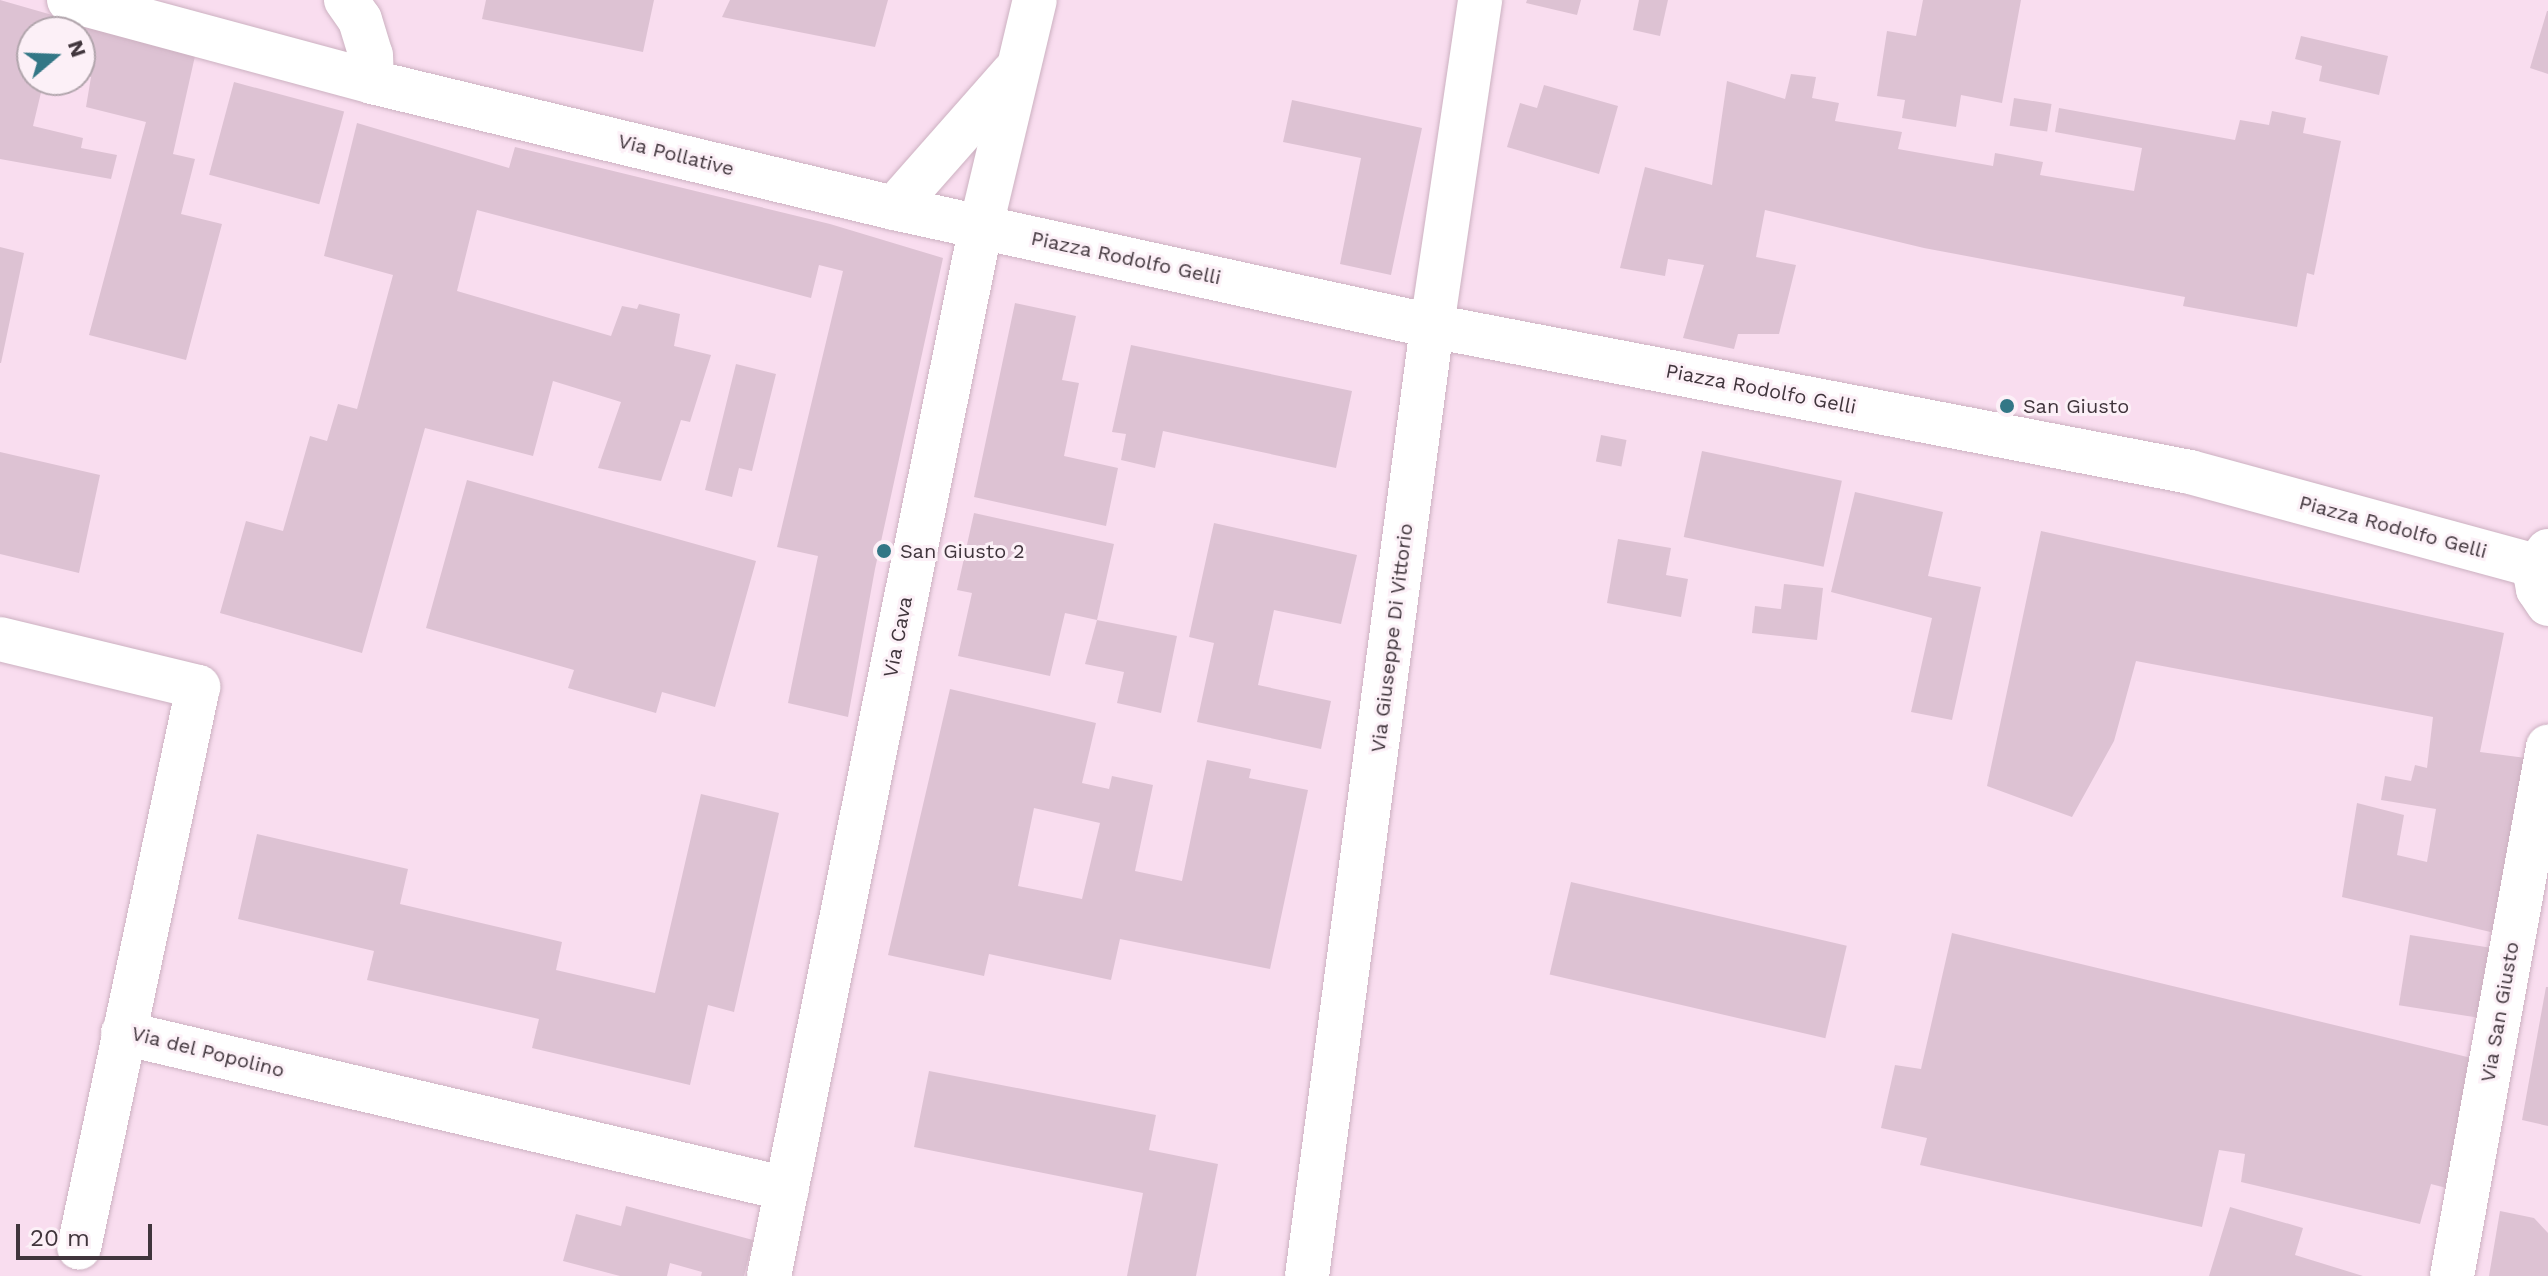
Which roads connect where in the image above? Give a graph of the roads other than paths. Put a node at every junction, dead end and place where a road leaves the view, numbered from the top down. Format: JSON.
{"nodes":[{"id":1,"x":69,"y":0,"type":"edge"},
{"id":2,"x":346,"y":0,"type":"edge"},
{"id":3,"x":1035,"y":0,"type":"edge"},
{"id":4,"x":1480,"y":0,"type":"edge"},
{"id":5,"x":1018,"y":68,"type":"junction"},
{"id":6,"x":372,"y":82,"type":"junction"},
{"id":7,"x":894,"y":208,"type":"junction"},
{"id":8,"x":981,"y":226,"type":"junction"},
{"id":9,"x":1432,"y":326,"type":"junction"},
{"id":10,"x":2544,"y":574,"type":"edge"},
{"id":11,"x":0,"y":639,"type":"edge"},
{"id":12,"x":2548,"y":747,"type":"edge"},
{"id":13,"x":123,"y":1033,"type":"junction"},
{"id":14,"x":787,"y":1189,"type":"junction"},
{"id":15,"x":79,"y":1248,"type":"dead end"},
{"id":16,"x":769,"y":1276,"type":"edge"},
{"id":17,"x":1307,"y":1276,"type":"edge"},
{"id":18,"x":2452,"y":1276,"type":"edge"}],
"edges":[{"from":1,"to":6,"type":"street","name":"Via Pollative"},
{"from":2,"to":6,"type":"street"},
{"from":3,"to":5,"type":"street","name":"Via Cava"},
{"from":4,"to":9,"type":"street","name":"Via Giuseppe Di Vittorio"},
{"from":5,"to":7,"type":"street"},
{"from":5,"to":8,"type":"street","name":"Via Cava"},
{"from":6,"to":7,"type":"street","name":"Via Pollative"},
{"from":7,"to":8,"type":"street","name":"Via Pollative"},
{"from":8,"to":9,"type":"street","name":"Piazza Rodolfo Gelli"},
{"from":8,"to":14,"type":"street","name":"Via Cava"},
{"from":9,"to":10,"type":"street","name":"Piazza Rodolfo Gelli"},
{"from":9,"to":17,"type":"street","name":"Via Giuseppe Di Vittorio"},
{"from":11,"to":13,"type":"street","name":"Via del Popolino"},
{"from":12,"to":18,"type":"street","name":"Via San Giusto"},
{"from":13,"to":14,"type":"street","name":"Via del Popolino"},
{"from":13,"to":15,"type":"street"},
{"from":14,"to":16,"type":"street","name":"Via Cava"}]}
